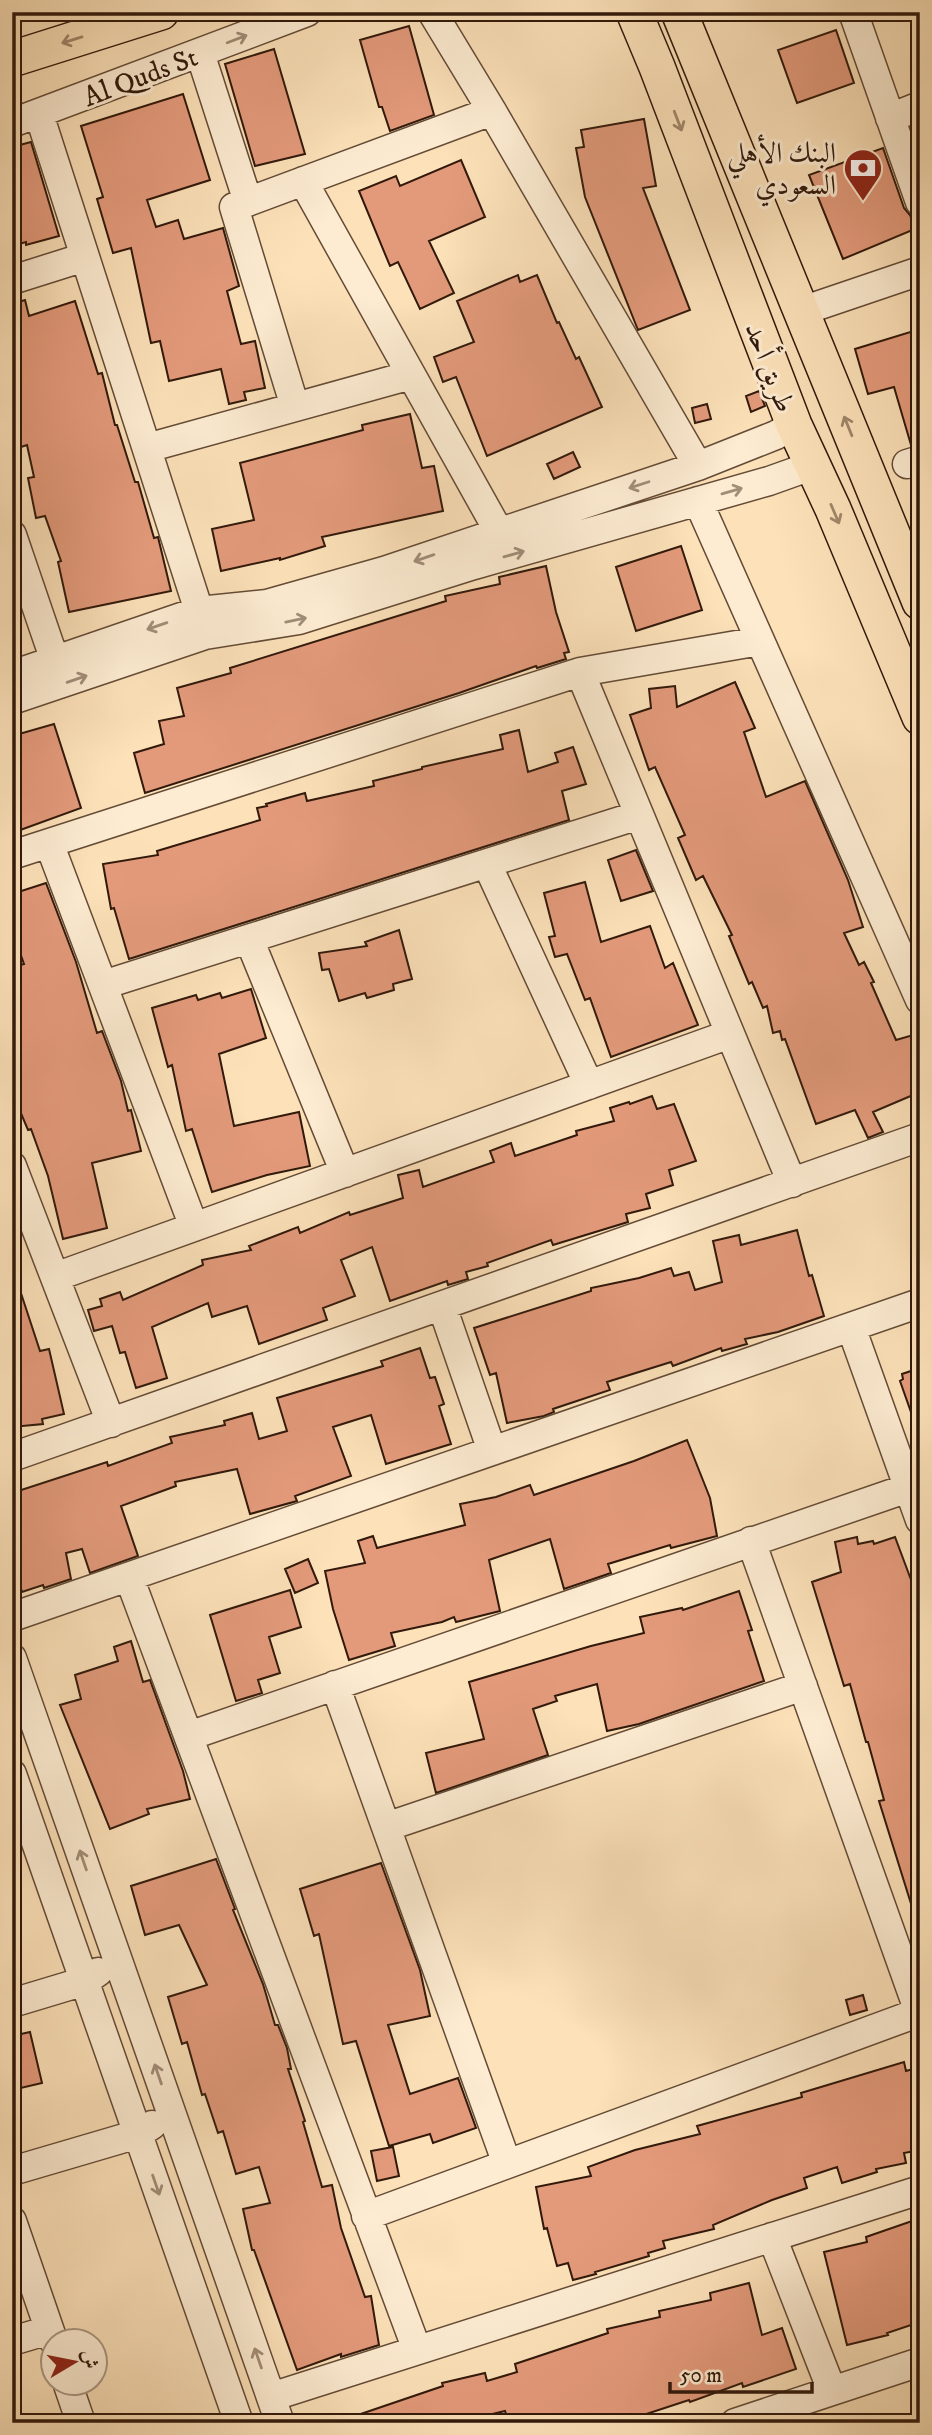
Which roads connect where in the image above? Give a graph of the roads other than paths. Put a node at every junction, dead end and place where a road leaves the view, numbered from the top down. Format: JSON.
{"nodes":[{"id":1,"x":161,"y":12,"type":"edge"},
{"id":2,"x":307,"y":12,"type":"edge"},
{"id":3,"x":432,"y":12,"type":"edge"},
{"id":4,"x":617,"y":12,"type":"edge"},
{"id":5,"x":634,"y":12,"type":"edge"},
{"id":6,"x":679,"y":12,"type":"edge"},
{"id":7,"x":853,"y":12,"type":"edge"},
{"id":8,"x":200,"y":53,"type":"junction"},
{"id":9,"x":12,"y":59,"type":"edge"},
{"id":10,"x":657,"y":67,"type":"junction"},
{"id":11,"x":920,"y":106,"type":"edge"},
{"id":12,"x":492,"y":111,"type":"junction"},
{"id":13,"x":39,"y":114,"type":"junction"},
{"id":14,"x":890,"y":118,"type":"junction"},
{"id":15,"x":12,"y":123,"type":"edge"},
{"id":16,"x":303,"y":181,"type":"junction"},
{"id":17,"x":248,"y":202,"type":"junction"},
{"id":18,"x":920,"y":202,"type":"edge"},
{"id":19,"x":85,"y":257,"type":"junction"},
{"id":20,"x":920,"y":271,"type":"edge"},
{"id":21,"x":12,"y":280,"type":"edge"},
{"id":22,"x":802,"y":311,"type":"junction"},
{"id":23,"x":411,"y":375,"type":"junction"},
{"id":24,"x":295,"y":407,"type":"junction"},
{"id":25,"x":794,"y":425,"type":"junction"},
{"id":26,"x":146,"y":448,"type":"junction"},
{"id":27,"x":814,"y":465,"type":"junction"},
{"id":28,"x":698,"y":466,"type":"junction"},
{"id":29,"x":698,"y":501,"type":"junction"},
{"id":30,"x":499,"y":532,"type":"junction"},
{"id":31,"x":12,"y":535,"type":"edge"},
{"id":32,"x":920,"y":602,"type":"edge"},
{"id":33,"x":199,"y":611,"type":"junction"},
{"id":34,"x":760,"y":641,"type":"junction"},
{"id":35,"x":55,"y":661,"type":"junction"},
{"id":36,"x":580,"y":672,"type":"junction"},
{"id":37,"x":12,"y":675,"type":"edge"},
{"id":38,"x":12,"y":700,"type":"edge"},
{"id":39,"x":920,"y":717,"type":"edge"},
{"id":40,"x":639,"y":815,"type":"junction"},
{"id":41,"x":49,"y":843,"type":"junction"},
{"id":42,"x":12,"y":855,"type":"edge"},
{"id":43,"x":487,"y":864,"type":"junction"},
{"id":44,"x":249,"y":939,"type":"junction"},
{"id":45,"x":103,"y":985,"type":"junction"},
{"id":46,"x":920,"y":1000,"type":"edge"},
{"id":47,"x":730,"y":1034,"type":"junction"},
{"id":48,"x":589,"y":1085,"type":"junction"},
{"id":49,"x":920,"y":1137,"type":"edge"},
{"id":50,"x":12,"y":1166,"type":"edge"},
{"id":51,"x":345,"y":1173,"type":"junction"},
{"id":52,"x":792,"y":1182,"type":"junction"},
{"id":53,"x":194,"y":1227,"type":"junction"},
{"id":54,"x":55,"y":1278,"type":"junction"},
{"id":55,"x":920,"y":1303,"type":"edge"},
{"id":56,"x":442,"y":1306,"type":"junction"},
{"id":57,"x":851,"y":1327,"type":"junction"},
{"id":58,"x":111,"y":1423,"type":"junction"},
{"id":59,"x":492,"y":1451,"type":"junction"},
{"id":60,"x":12,"y":1457,"type":"edge"},
{"id":61,"x":908,"y":1488,"type":"junction"},
{"id":62,"x":920,"y":1520,"type":"edge"},
{"id":63,"x":751,"y":1541,"type":"junction"},
{"id":64,"x":129,"y":1577,"type":"junction"},
{"id":65,"x":12,"y":1618,"type":"edge"},
{"id":66,"x":12,"y":1658,"type":"edge"},
{"id":67,"x":335,"y":1685,"type":"junction"},
{"id":68,"x":803,"y":1686,"type":"junction"},
{"id":69,"x":188,"y":1736,"type":"junction"},
{"id":70,"x":12,"y":1774,"type":"edge"},
{"id":71,"x":386,"y":1828,"type":"junction"},
{"id":72,"x":117,"y":1958,"type":"junction"},
{"id":73,"x":85,"y":1981,"type":"junction"},
{"id":74,"x":12,"y":2003,"type":"edge"},
{"id":75,"x":920,"y":2012,"type":"edge"},
{"id":76,"x":172,"y":2114,"type":"junction"},
{"id":77,"x":138,"y":2134,"type":"junction"},
{"id":78,"x":506,"y":2164,"type":"junction"},
{"id":79,"x":12,"y":2171,"type":"edge"},
{"id":80,"x":920,"y":2190,"type":"edge"},
{"id":81,"x":366,"y":2216,"type":"junction"},
{"id":82,"x":12,"y":2221,"type":"edge"},
{"id":83,"x":772,"y":2237,"type":"junction"},
{"id":84,"x":48,"y":2326,"type":"edge"},
{"id":85,"x":38,"y":2337,"type":"edge"},
{"id":86,"x":12,"y":2341,"type":"edge"},
{"id":87,"x":417,"y":2350,"type":"junction"},
{"id":88,"x":920,"y":2362,"type":"edge"},
{"id":89,"x":832,"y":2391,"type":"junction"},
{"id":90,"x":72,"y":2396,"type":"edge"},
{"id":91,"x":276,"y":2410,"type":"edge"},
{"id":92,"x":81,"y":2423,"type":"edge"},
{"id":93,"x":239,"y":2423,"type":"edge"},
{"id":94,"x":735,"y":2423,"type":"edge"}],
"edges":[{"from":1,"to":9,"type":"main road","one_way":true},
{"from":8,"to":2,"type":"street","name":"Al Quds St","one_way":true},
{"from":3,"to":12,"type":"street"},
{"from":4,"to":10,"type":"main road"},
{"from":5,"to":10,"type":"main road","name":"طريق أحد"},
{"from":6,"to":22,"type":"main road","name":"طريق أحد"},
{"from":7,"to":14,"type":"street"},
{"from":8,"to":13,"type":"street","name":"Al Quds St"},
{"from":8,"to":17,"type":"street"},
{"from":10,"to":25,"type":"main road","name":"طريق أحد","one_way":true},
{"from":11,"to":14,"type":"street"},
{"from":12,"to":16,"type":"street"},
{"from":12,"to":28,"type":"street"},
{"from":13,"to":15,"type":"street","name":"Al Quds St"},
{"from":13,"to":19,"type":"street"},
{"from":14,"to":18,"type":"street"},
{"from":16,"to":17,"type":"street"},
{"from":16,"to":23,"type":"street"},
{"from":17,"to":24,"type":"street"},
{"from":19,"to":21,"type":"street"},
{"from":19,"to":26,"type":"street"},
{"from":20,"to":22,"type":"street"},
{"from":32,"to":22,"type":"main road","name":"طريق أحد","one_way":true},
{"from":23,"to":24,"type":"street"},
{"from":23,"to":30,"type":"street"},
{"from":24,"to":26,"type":"street"},
{"from":25,"to":27,"type":"main road","name":"طريق أحد"},
{"from":25,"to":28,"type":"street"},
{"from":26,"to":33,"type":"street"},
{"from":29,"to":27,"type":"street","one_way":true},
{"from":27,"to":39,"type":"main road","name":"طريق أحد","one_way":true},
{"from":28,"to":30,"type":"street","one_way":true},
{"from":29,"to":34,"type":"street"},
{"from":38,"to":29,"type":"street","one_way":true},
{"from":30,"to":33,"type":"street","one_way":true},
{"from":31,"to":35,"type":"street"},
{"from":33,"to":35,"type":"street","one_way":true},
{"from":34,"to":36,"type":"street"},
{"from":34,"to":46,"type":"street"},
{"from":35,"to":37,"type":"street"},
{"from":36,"to":40,"type":"street"},
{"from":36,"to":41,"type":"street"},
{"from":40,"to":43,"type":"street"},
{"from":40,"to":47,"type":"street"},
{"from":41,"to":42,"type":"street"},
{"from":41,"to":45,"type":"street"},
{"from":43,"to":44,"type":"street"},
{"from":43,"to":48,"type":"street"},
{"from":44,"to":45,"type":"street"},
{"from":44,"to":51,"type":"street"},
{"from":45,"to":53,"type":"street"},
{"from":47,"to":48,"type":"street"},
{"from":47,"to":52,"type":"street"},
{"from":48,"to":51,"type":"street"},
{"from":49,"to":52,"type":"street"},
{"from":50,"to":54,"type":"street"},
{"from":51,"to":53,"type":"street"},
{"from":52,"to":56,"type":"street"},
{"from":53,"to":54,"type":"street"},
{"from":54,"to":58,"type":"street"},
{"from":55,"to":57,"type":"street"},
{"from":56,"to":58,"type":"street"},
{"from":56,"to":59,"type":"street"},
{"from":57,"to":59,"type":"street"},
{"from":57,"to":61,"type":"street"},
{"from":58,"to":60,"type":"street"},
{"from":59,"to":64,"type":"street"},
{"from":61,"to":62,"type":"street"},
{"from":61,"to":63,"type":"street"},
{"from":63,"to":67,"type":"street"},
{"from":63,"to":68,"type":"street"},
{"from":64,"to":65,"type":"street"},
{"from":64,"to":69,"type":"street"},
{"from":72,"to":66,"type":"street","one_way":true},
{"from":67,"to":69,"type":"street"},
{"from":67,"to":71,"type":"street"},
{"from":68,"to":71,"type":"street"},
{"from":68,"to":75,"type":"street"},
{"from":69,"to":81,"type":"street"},
{"from":70,"to":73,"type":"street"},
{"from":71,"to":78,"type":"street"},
{"from":72,"to":73,"type":"street"},
{"from":76,"to":72,"type":"street","one_way":true},
{"from":73,"to":74,"type":"street"},
{"from":73,"to":77,"type":"street"},
{"from":75,"to":78,"type":"street"},
{"from":76,"to":77,"type":"street"},
{"from":91,"to":76,"type":"street","one_way":true},
{"from":77,"to":79,"type":"street"},
{"from":77,"to":93,"type":"street","one_way":true},
{"from":78,"to":81,"type":"street"},
{"from":80,"to":83,"type":"street"},
{"from":81,"to":87,"type":"street"},
{"from":82,"to":84,"type":"street"},
{"from":83,"to":87,"type":"street"},
{"from":83,"to":89,"type":"street"},
{"from":85,"to":86,"type":"street"},
{"from":87,"to":91,"type":"street"},
{"from":88,"to":89,"type":"street"},
{"from":89,"to":94,"type":"street"},
{"from":90,"to":92,"type":"street"}]}
